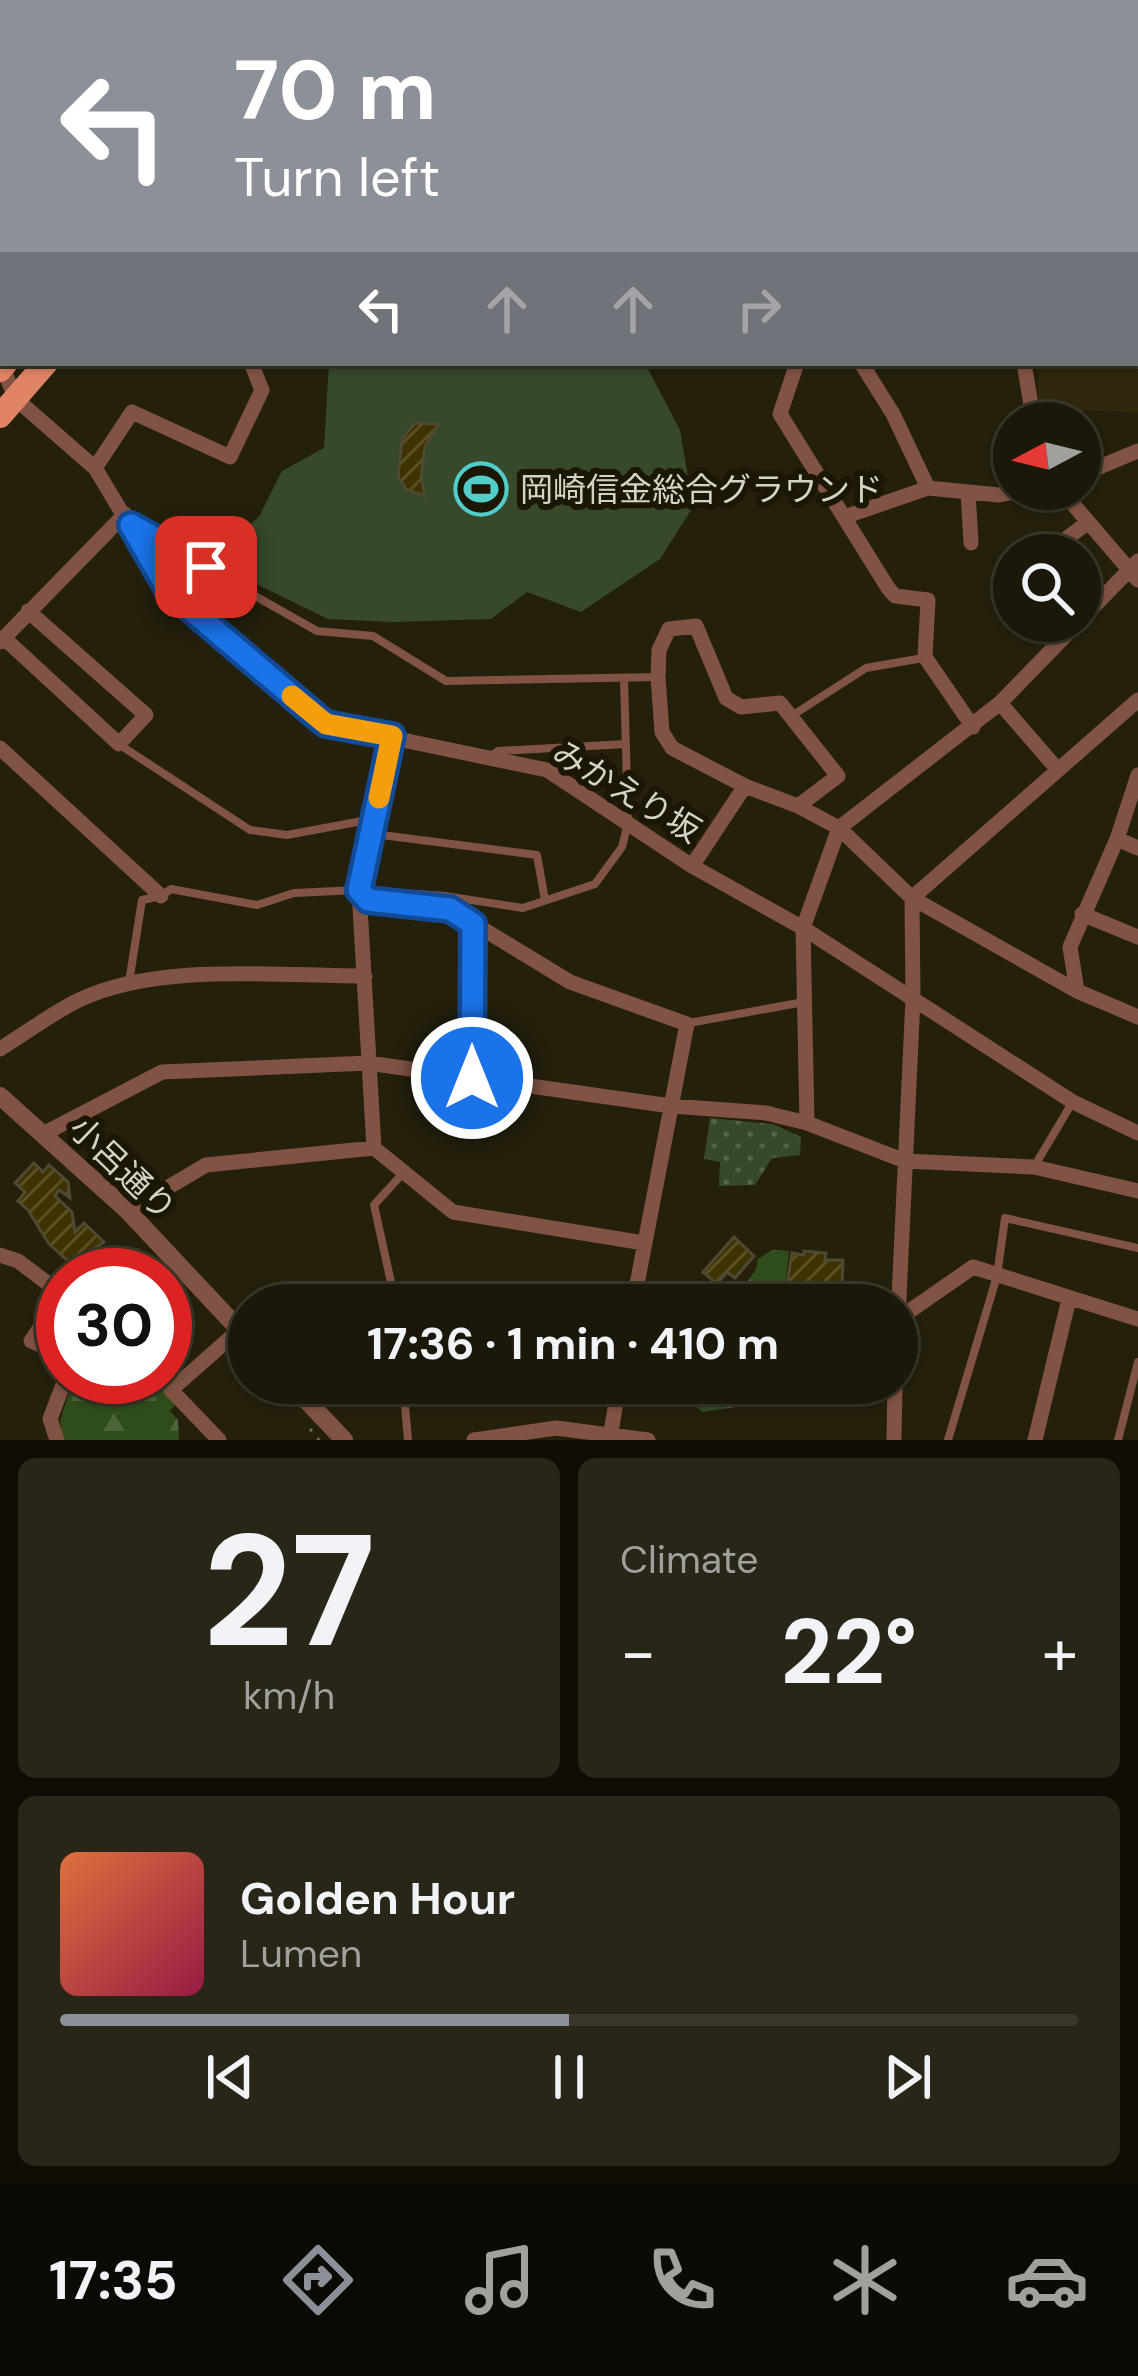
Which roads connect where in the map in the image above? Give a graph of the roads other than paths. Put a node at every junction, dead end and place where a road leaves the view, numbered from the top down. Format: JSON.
{"nodes":[{"id":1,"x":2,"y":366,"type":"edge"},
{"id":2,"x":43,"y":366,"type":"edge"},
{"id":3,"x":795,"y":366,"type":"edge"},
{"id":4,"x":863,"y":366,"type":"edge"},
{"id":5,"x":1024,"y":366,"type":"edge"},
{"id":6,"x":254,"y":368,"type":"dead end"},
{"id":7,"x":1030,"y":402,"type":"edge"},
{"id":8,"x":8,"y":407,"type":"edge"},
{"id":9,"x":1138,"y":451,"type":"edge"},
{"id":10,"x":1101,"y":466,"type":"edge"},
{"id":11,"x":95,"y":468,"type":"junction"},
{"id":12,"x":928,"y":488,"type":"junction"},
{"id":13,"x":968,"y":491,"type":"junction"},
{"id":14,"x":993,"y":493,"type":"edge"},
{"id":15,"x":1076,"y":510,"type":"edge"},
{"id":16,"x":844,"y":517,"type":"junction"},
{"id":17,"x":128,"y":520,"type":"junction"},
{"id":18,"x":1086,"y":524,"type":"junction"},
{"id":19,"x":1072,"y":534,"type":"edge"},
{"id":20,"x":971,"y":543,"type":"dead end"},
{"id":21,"x":1135,"y":571,"type":"edge"},
{"id":22,"x":28,"y":610,"type":"junction"},
{"id":23,"x":2,"y":640,"type":"edge"},
{"id":24,"x":925,"y":657,"type":"junction"},
{"id":25,"x":658,"y":677,"type":"junction"},
{"id":26,"x":624,"y":678,"type":"junction"},
{"id":27,"x":1138,"y":700,"type":"edge"},
{"id":28,"x":1000,"y":703,"type":"junction"},
{"id":29,"x":793,"y":715,"type":"junction"},
{"id":30,"x":973,"y":727,"type":"junction"},
{"id":31,"x":392,"y":736,"type":"junction"},
{"id":32,"x":119,"y":744,"type":"junction"},
{"id":33,"x":626,"y":744,"type":"junction"},
{"id":34,"x":0,"y":748,"type":"edge"},
{"id":35,"x":487,"y":758,"type":"junction"},
{"id":36,"x":1058,"y":770,"type":"junction"},
{"id":37,"x":1138,"y":775,"type":"edge"},
{"id":38,"x":745,"y":786,"type":"junction"},
{"id":39,"x":798,"y":806,"type":"junction"},
{"id":40,"x":628,"y":823,"type":"junction"},
{"id":41,"x":373,"y":826,"type":"junction"},
{"id":42,"x":839,"y":828,"type":"junction"},
{"id":43,"x":1117,"y":839,"type":"junction"},
{"id":44,"x":1138,"y":848,"type":"edge"},
{"id":45,"x":692,"y":866,"type":"junction"},
{"id":46,"x":359,"y":890,"type":"junction"},
{"id":47,"x":161,"y":896,"type":"junction"},
{"id":48,"x":912,"y":898,"type":"junction"},
{"id":49,"x":545,"y":900,"type":"junction"},
{"id":50,"x":1082,"y":914,"type":"junction"},
{"id":51,"x":473,"y":924,"type":"junction"},
{"id":52,"x":803,"y":928,"type":"junction"},
{"id":53,"x":1138,"y":937,"type":"edge"},
{"id":54,"x":365,"y":976,"type":"junction"},
{"id":55,"x":129,"y":984,"type":"junction"},
{"id":56,"x":1077,"y":991,"type":"junction"},
{"id":57,"x":913,"y":998,"type":"junction"},
{"id":58,"x":805,"y":1002,"type":"junction"},
{"id":59,"x":1138,"y":1018,"type":"edge"},
{"id":60,"x":687,"y":1024,"type":"junction"},
{"id":61,"x":0,"y":1049,"type":"edge"},
{"id":62,"x":368,"y":1063,"type":"junction"},
{"id":63,"x":472,"y":1078,"type":"junction"},
{"id":64,"x":0,"y":1096,"type":"edge"},
{"id":65,"x":1073,"y":1102,"type":"junction"},
{"id":66,"x":670,"y":1106,"type":"junction"},
{"id":67,"x":807,"y":1123,"type":"junction"},
{"id":68,"x":1138,"y":1132,"type":"edge"},
{"id":69,"x":45,"y":1133,"type":"junction"},
{"id":70,"x":374,"y":1148,"type":"junction"},
{"id":71,"x":905,"y":1160,"type":"junction"},
{"id":72,"x":1034,"y":1167,"type":"junction"},
{"id":73,"x":404,"y":1172,"type":"junction"},
{"id":74,"x":1138,"y":1190,"type":"edge"},
{"id":75,"x":128,"y":1210,"type":"junction"},
{"id":76,"x":644,"y":1243,"type":"junction"},
{"id":77,"x":1138,"y":1248,"type":"edge"},
{"id":78,"x":0,"y":1255,"type":"edge"},
{"id":79,"x":36,"y":1274,"type":"edge"},
{"id":80,"x":997,"y":1276,"type":"junction"},
{"id":81,"x":391,"y":1284,"type":"edge"},
{"id":82,"x":637,"y":1284,"type":"edge"},
{"id":83,"x":902,"y":1284,"type":"edge"},
{"id":84,"x":1069,"y":1299,"type":"junction"},
{"id":85,"x":918,"y":1305,"type":"edge"},
{"id":86,"x":228,"y":1318,"type":"edge"},
{"id":87,"x":1138,"y":1319,"type":"edge"},
{"id":88,"x":228,"y":1345,"type":"edge"},
{"id":89,"x":1138,"y":1362,"type":"edge"},
{"id":90,"x":192,"y":1367,"type":"edge"},
{"id":91,"x":56,"y":1404,"type":"edge"},
{"id":92,"x":184,"y":1404,"type":"edge"},
{"id":93,"x":310,"y":1404,"type":"edge"},
{"id":94,"x":405,"y":1404,"type":"edge"},
{"id":95,"x":616,"y":1404,"type":"edge"},
{"id":96,"x":895,"y":1404,"type":"edge"},
{"id":97,"x":610,"y":1437,"type":"edge"},
{"id":98,"x":57,"y":1440,"type":"edge"},
{"id":99,"x":219,"y":1440,"type":"edge"},
{"id":100,"x":344,"y":1440,"type":"edge"},
{"id":101,"x":408,"y":1440,"type":"edge"},
{"id":102,"x":474,"y":1440,"type":"edge"},
{"id":103,"x":648,"y":1440,"type":"edge"},
{"id":104,"x":894,"y":1440,"type":"edge"},
{"id":105,"x":948,"y":1440,"type":"edge"},
{"id":106,"x":1035,"y":1440,"type":"edge"},
{"id":107,"x":1118,"y":1440,"type":"edge"}],
"edges":[{"from":1,"to":8,"type":"street"},
{"from":2,"to":8,"type":"main road"},
{"from":3,"to":16,"type":"street"},
{"from":4,"to":12,"type":"street"},
{"from":5,"to":7,"type":"street"},
{"from":6,"to":11,"type":"street"},
{"from":8,"to":11,"type":"street","name":"みかえり坂"},
{"from":9,"to":10,"type":"street"},
{"from":11,"to":17,"type":"street","name":"みかえり坂"},
{"from":12,"to":13,"type":"street"},
{"from":12,"to":16,"type":"street"},
{"from":13,"to":14,"type":"street"},
{"from":13,"to":20,"type":"street"},
{"from":15,"to":18,"type":"street"},
{"from":16,"to":24,"type":"street"},
{"from":17,"to":22,"type":"street"},
{"from":17,"to":26,"type":"lane"},
{"from":17,"to":31,"type":"street","name":"みかえり坂"},
{"from":18,"to":19,"type":"street"},
{"from":18,"to":21,"type":"street"},
{"from":21,"to":28,"type":"street"},
{"from":22,"to":23,"type":"street"},
{"from":22,"to":32,"type":"street"},
{"from":23,"to":32,"type":"street"},
{"from":24,"to":29,"type":"lane"},
{"from":24,"to":30,"type":"street"},
{"from":25,"to":26,"type":"lane"},
{"from":25,"to":29,"type":"street"},
{"from":25,"to":38,"type":"street"},
{"from":26,"to":33,"type":"lane"},
{"from":27,"to":36,"type":"street"},
{"from":28,"to":30,"type":"street"},
{"from":28,"to":36,"type":"street"},
{"from":29,"to":39,"type":"street"},
{"from":30,"to":42,"type":"street"},
{"from":31,"to":35,"type":"street","name":"みかえり坂"},
{"from":31,"to":41,"type":"street"},
{"from":32,"to":41,"type":"lane"},
{"from":33,"to":35,"type":"lane"},
{"from":33,"to":40,"type":"lane"},
{"from":34,"to":47,"type":"street"},
{"from":35,"to":40,"type":"street","name":"みかえり坂"},
{"from":36,"to":48,"type":"street"},
{"from":37,"to":43,"type":"street"},
{"from":38,"to":39,"type":"street"},
{"from":38,"to":45,"type":"street"},
{"from":39,"to":42,"type":"street"},
{"from":40,"to":45,"type":"street","name":"みかえり坂"},
{"from":40,"to":49,"type":"lane"},
{"from":41,"to":46,"type":"street"},
{"from":41,"to":49,"type":"lane"},
{"from":42,"to":48,"type":"street"},
{"from":42,"to":52,"type":"street"},
{"from":43,"to":44,"type":"street"},
{"from":43,"to":50,"type":"street"},
{"from":45,"to":52,"type":"street","name":"みかえり坂"},
{"from":46,"to":47,"type":"lane"},
{"from":46,"to":49,"type":"lane"},
{"from":46,"to":51,"type":"street"},
{"from":46,"to":54,"type":"street"},
{"from":47,"to":55,"type":"lane"},
{"from":48,"to":56,"type":"street"},
{"from":48,"to":57,"type":"street"},
{"from":50,"to":53,"type":"street"},
{"from":50,"to":56,"type":"street"},
{"from":51,"to":60,"type":"street"},
{"from":51,"to":63,"type":"street"},
{"from":52,"to":57,"type":"street","name":"みかえり坂"},
{"from":52,"to":58,"type":"street"},
{"from":54,"to":55,"type":"street"},
{"from":54,"to":62,"type":"street"},
{"from":55,"to":61,"type":"street"},
{"from":56,"to":59,"type":"street"},
{"from":57,"to":65,"type":"street","name":"みかえり坂"},
{"from":57,"to":71,"type":"street"},
{"from":58,"to":60,"type":"lane"},
{"from":58,"to":67,"type":"street"},
{"from":60,"to":66,"type":"street"},
{"from":62,"to":63,"type":"street"},
{"from":62,"to":69,"type":"street"},
{"from":62,"to":70,"type":"street"},
{"from":63,"to":66,"type":"street"},
{"from":64,"to":69,"type":"street","name":"小呂通り"},
{"from":65,"to":68,"type":"street","name":"みかえり坂"},
{"from":65,"to":72,"type":"lane"},
{"from":66,"to":67,"type":"street"},
{"from":66,"to":76,"type":"street"},
{"from":67,"to":71,"type":"street"},
{"from":69,"to":75,"type":"street","name":"小呂通り"},
{"from":70,"to":73,"type":"street"},
{"from":70,"to":75,"type":"street"},
{"from":71,"to":72,"type":"street"},
{"from":71,"to":83,"type":"street"},
{"from":72,"to":74,"type":"street"},
{"from":73,"to":76,"type":"street"},
{"from":73,"to":81,"type":"lane"},
{"from":75,"to":86,"type":"street","name":"小呂通り"},
{"from":76,"to":82,"type":"street"},
{"from":77,"to":80,"type":"lane"},
{"from":78,"to":79,"type":"street"},
{"from":80,"to":84,"type":"street"},
{"from":80,"to":85,"type":"street"},
{"from":80,"to":105,"type":"lane"},
{"from":84,"to":87,"type":"street"},
{"from":84,"to":106,"type":"street"},
{"from":88,"to":90,"type":"street"},
{"from":89,"to":107,"type":"lane"},
{"from":91,"to":98,"type":"street"},
{"from":92,"to":99,"type":"street"},
{"from":93,"to":100,"type":"street"},
{"from":94,"to":101,"type":"lane"},
{"from":95,"to":97,"type":"street"},
{"from":96,"to":104,"type":"street"},
{"from":97,"to":102,"type":"street"},
{"from":97,"to":103,"type":"street"}]}
